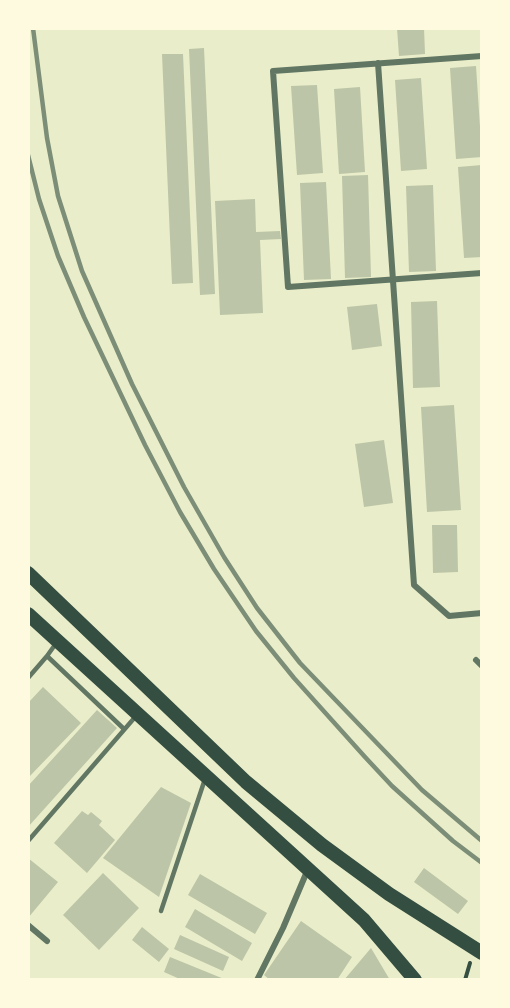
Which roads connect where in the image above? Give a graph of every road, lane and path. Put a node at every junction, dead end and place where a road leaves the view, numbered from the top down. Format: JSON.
{"nodes":[{"id":1,"x":482,"y":56,"type":"edge"},
{"id":2,"x":378,"y":63,"type":"junction"},
{"id":3,"x":482,"y":273,"type":"edge"},
{"id":4,"x":393,"y":279,"type":"junction"},
{"id":5,"x":28,"y":573,"type":"edge"},
{"id":6,"x":482,"y":613,"type":"edge"},
{"id":7,"x":28,"y":614,"type":"edge"},
{"id":8,"x":58,"y":642,"type":"junction"},
{"id":9,"x":47,"y":656,"type":"junction"},
{"id":10,"x":28,"y":678,"type":"edge"},
{"id":11,"x":137,"y":715,"type":"junction"},
{"id":12,"x":124,"y":729,"type":"junction"},
{"id":13,"x":206,"y":777,"type":"junction"},
{"id":14,"x":28,"y":841,"type":"edge"},
{"id":15,"x":308,"y":869,"type":"junction"},
{"id":16,"x":161,"y":911,"type":"dead end"},
{"id":17,"x":28,"y":926,"type":"edge"},
{"id":18,"x":47,"y":941,"type":"dead end"},
{"id":19,"x":482,"y":953,"type":"edge"},
{"id":20,"x":257,"y":980,"type":"edge"},
{"id":21,"x":416,"y":980,"type":"edge"}],
"edges":[{"from":1,"to":2,"type":"street"},
{"from":2,"to":4,"type":"street"},
{"from":2,"to":4,"type":"street"},
{"from":3,"to":4,"type":"street"},
{"from":4,"to":6,"type":"street"},
{"from":5,"to":19,"type":"main road"},
{"from":7,"to":8,"type":"main road"},
{"from":8,"to":9,"type":"lane"},
{"from":8,"to":11,"type":"main road"},
{"from":9,"to":10,"type":"lane"},
{"from":9,"to":12,"type":"lane"},
{"from":11,"to":12,"type":"lane"},
{"from":11,"to":13,"type":"main road"},
{"from":12,"to":14,"type":"lane"},
{"from":13,"to":15,"type":"main road"},
{"from":13,"to":16,"type":"lane"},
{"from":15,"to":20,"type":"street"},
{"from":15,"to":21,"type":"main road"},
{"from":17,"to":18,"type":"street"}]}
